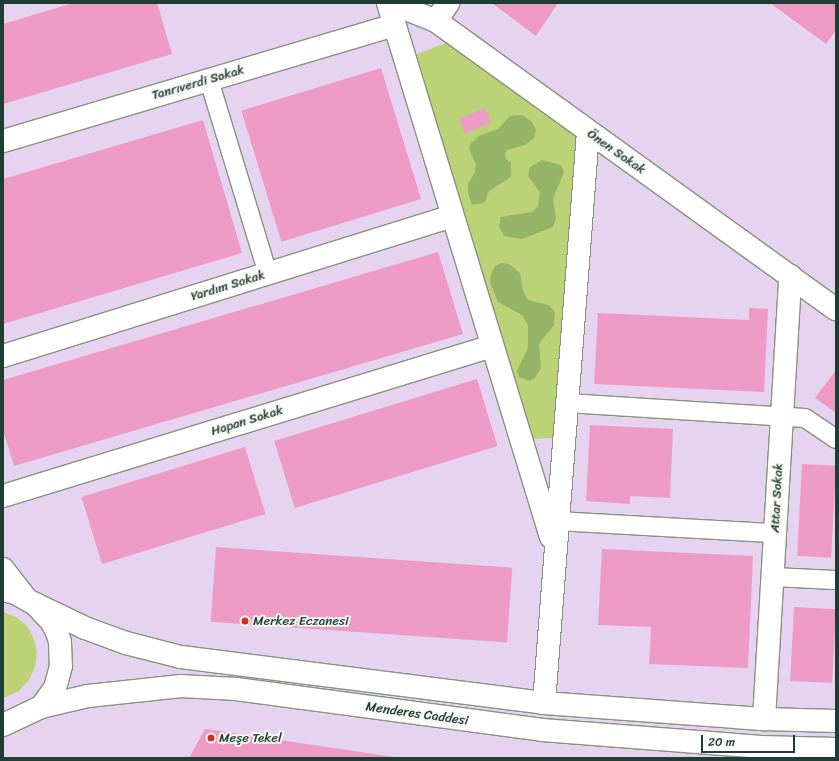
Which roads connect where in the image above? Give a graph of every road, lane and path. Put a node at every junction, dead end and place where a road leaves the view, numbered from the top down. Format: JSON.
{"nodes":[{"id":1,"x":388,"y":3,"type":"edge"},
{"id":2,"x":391,"y":3,"type":"edge"},
{"id":3,"x":448,"y":3,"type":"edge"},
{"id":4,"x":436,"y":21,"type":"junction"},
{"id":5,"x":394,"y":25,"type":"junction"},
{"id":6,"x":209,"y":80,"type":"junction"},
{"id":7,"x":588,"y":133,"type":"junction"},
{"id":8,"x":3,"y":141,"type":"edge"},
{"id":9,"x":452,"y":216,"type":"junction"},
{"id":10,"x":268,"y":274,"type":"junction"},
{"id":11,"x":790,"y":276,"type":"junction"},
{"id":12,"x":836,"y":309,"type":"edge"},
{"id":13,"x":492,"y":346,"type":"junction"},
{"id":14,"x":3,"y":356,"type":"edge"},
{"id":15,"x":567,"y":403,"type":"junction"},
{"id":16,"x":782,"y":417,"type":"junction"},
{"id":17,"x":836,"y":438,"type":"edge"},
{"id":18,"x":3,"y":496,"type":"edge"},
{"id":19,"x":557,"y":521,"type":"junction"},
{"id":20,"x":775,"y":533,"type":"junction"},
{"id":21,"x":555,"y":548,"type":"junction"},
{"id":22,"x":3,"y":568,"type":"edge"},
{"id":23,"x":772,"y":577,"type":"junction"},
{"id":24,"x":836,"y":580,"type":"edge"},
{"id":25,"x":3,"y":590,"type":"edge"},
{"id":26,"x":31,"y":601,"type":"junction"},
{"id":27,"x":544,"y":703,"type":"junction"},
{"id":28,"x":41,"y":707,"type":"junction"},
{"id":29,"x":764,"y":720,"type":"junction"},
{"id":30,"x":836,"y":721,"type":"edge"},
{"id":31,"x":3,"y":725,"type":"edge"},
{"id":32,"x":836,"y":749,"type":"edge"}],
"edges":[{"from":1,"to":5,"type":"street"},
{"from":2,"to":4,"type":"street","name":"Önen Sokak"},
{"from":3,"to":4,"type":"street"},
{"from":4,"to":7,"type":"street","name":"Önen Sokak"},
{"from":5,"to":6,"type":"street","name":"Tanrıverdi Sokak"},
{"from":5,"to":9,"type":"street"},
{"from":6,"to":8,"type":"street","name":"Tanrıverdi Sokak"},
{"from":6,"to":10,"type":"lane"},
{"from":7,"to":11,"type":"street","name":"Önen Sokak"},
{"from":7,"to":15,"type":"street"},
{"from":9,"to":10,"type":"street","name":"Yardım Sokak"},
{"from":9,"to":13,"type":"street"},
{"from":10,"to":14,"type":"street","name":"Yardım Sokak"},
{"from":11,"to":12,"type":"street","name":"Önen Sokak"},
{"from":11,"to":16,"type":"street","name":"Attar Sokak"},
{"from":13,"to":18,"type":"street","name":"Hapan Sokak"},
{"from":13,"to":21,"type":"street"},
{"from":15,"to":16,"type":"lane"},
{"from":15,"to":19,"type":"street"},
{"from":16,"to":17,"type":"lane"},
{"from":16,"to":20,"type":"street","name":"Attar Sokak"},
{"from":19,"to":20,"type":"lane"},
{"from":19,"to":21,"type":"street"},
{"from":20,"to":23,"type":"street","name":"Attar Sokak"},
{"from":21,"to":27,"type":"street"},
{"from":22,"to":26,"type":"street"},
{"from":23,"to":24,"type":"lane"},
{"from":23,"to":29,"type":"street","name":"Attar Sokak"},
{"from":25,"to":26,"type":"street","name":"Menderes Caddesi"},
{"from":26,"to":27,"type":"street","name":"Menderes Caddesi"},
{"from":26,"to":28,"type":"street"},
{"from":27,"to":29,"type":"street","name":"Menderes Caddesi"},
{"from":28,"to":31,"type":"street","name":"Menderes Caddesi"},
{"from":28,"to":32,"type":"street","name":"Menderes Caddesi"},
{"from":29,"to":30,"type":"street","name":"Menderes Caddesi"}]}
